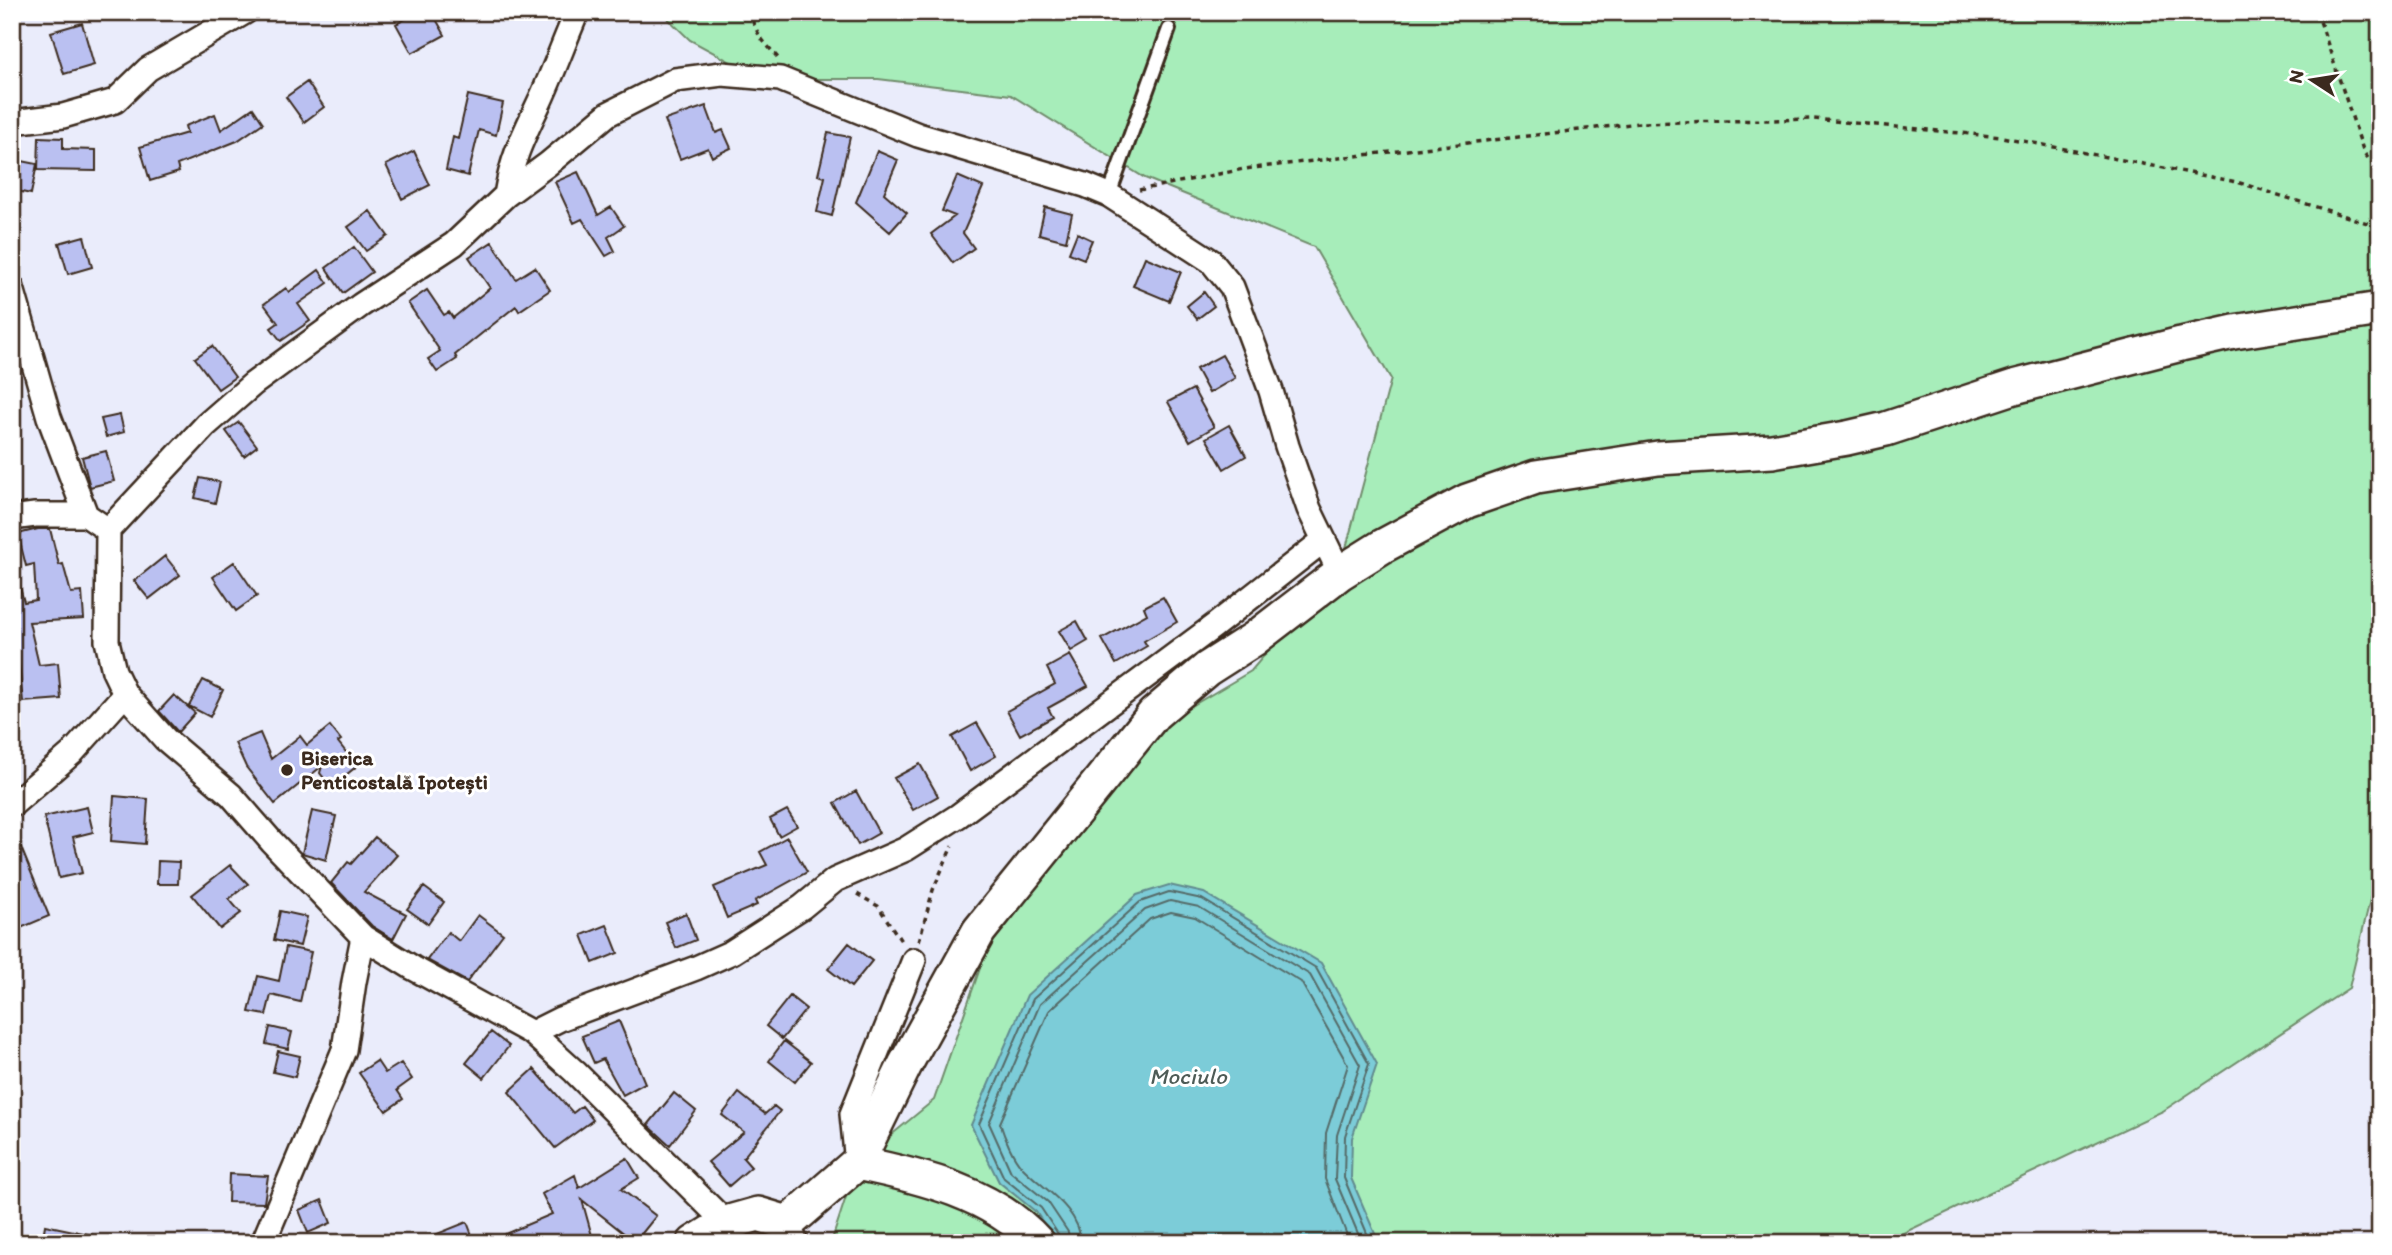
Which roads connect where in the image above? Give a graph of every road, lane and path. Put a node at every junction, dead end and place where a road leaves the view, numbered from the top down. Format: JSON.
{"nodes":[{"id":1,"x":245,"y":12,"type":"edge"},
{"id":2,"x":577,"y":12,"type":"edge"},
{"id":3,"x":748,"y":12,"type":"edge"},
{"id":4,"x":2317,"y":12,"type":"edge"},
{"id":5,"x":1169,"y":29,"type":"dead end"},
{"id":6,"x":782,"y":61,"type":"dead end"},
{"id":7,"x":12,"y":122,"type":"edge"},
{"id":8,"x":2380,"y":173,"type":"edge"},
{"id":9,"x":506,"y":195,"type":"junction"},
{"id":10,"x":1109,"y":195,"type":"junction"},
{"id":11,"x":2380,"y":227,"type":"edge"},
{"id":12,"x":12,"y":288,"type":"edge"},
{"id":13,"x":2380,"y":309,"type":"edge"},
{"id":14,"x":86,"y":515,"type":"junction"},
{"id":15,"x":12,"y":518,"type":"edge"},
{"id":16,"x":108,"y":530,"type":"junction"},
{"id":17,"x":1324,"y":540,"type":"junction"},
{"id":18,"x":1340,"y":573,"type":"junction"},
{"id":19,"x":125,"y":694,"type":"junction"},
{"id":20,"x":12,"y":805,"type":"edge"},
{"id":21,"x":958,"y":816,"type":"junction"},
{"id":22,"x":835,"y":880,"type":"junction"},
{"id":23,"x":363,"y":937,"type":"junction"},
{"id":24,"x":914,"y":960,"type":"junction"},
{"id":25,"x":531,"y":1033,"type":"junction"},
{"id":26,"x":857,"y":1163,"type":"junction"},
{"id":27,"x":726,"y":1223,"type":"junction"},
{"id":28,"x":792,"y":1233,"type":"edge"},
{"id":29,"x":263,"y":1243,"type":"edge"},
{"id":30,"x":694,"y":1243,"type":"edge"},
{"id":31,"x":1038,"y":1243,"type":"edge"}],
"edges":[{"from":1,"to":7,"type":"street"},
{"from":2,"to":9,"type":"street"},
{"from":3,"to":6,"type":"path"},
{"from":4,"to":8,"type":"path"},
{"from":5,"to":10,"type":"lane"},
{"from":9,"to":10,"type":"street"},
{"from":9,"to":16,"type":"street"},
{"from":10,"to":11,"type":"path"},
{"from":10,"to":17,"type":"street"},
{"from":12,"to":14,"type":"street"},
{"from":13,"to":18,"type":"street"},
{"from":14,"to":15,"type":"street"},
{"from":14,"to":16,"type":"street"},
{"from":16,"to":19,"type":"street"},
{"from":17,"to":18,"type":"street"},
{"from":17,"to":21,"type":"street"},
{"from":18,"to":26,"type":"street"},
{"from":19,"to":20,"type":"street"},
{"from":19,"to":23,"type":"street"},
{"from":21,"to":22,"type":"street"},
{"from":21,"to":24,"type":"path"},
{"from":22,"to":24,"type":"path"},
{"from":22,"to":25,"type":"street"},
{"from":23,"to":25,"type":"street"},
{"from":23,"to":29,"type":"street"},
{"from":24,"to":26,"type":"street"},
{"from":25,"to":27,"type":"street"},
{"from":26,"to":28,"type":"street"},
{"from":26,"to":31,"type":"street"},
{"from":27,"to":28,"type":"street"},
{"from":27,"to":30,"type":"street"}]}
